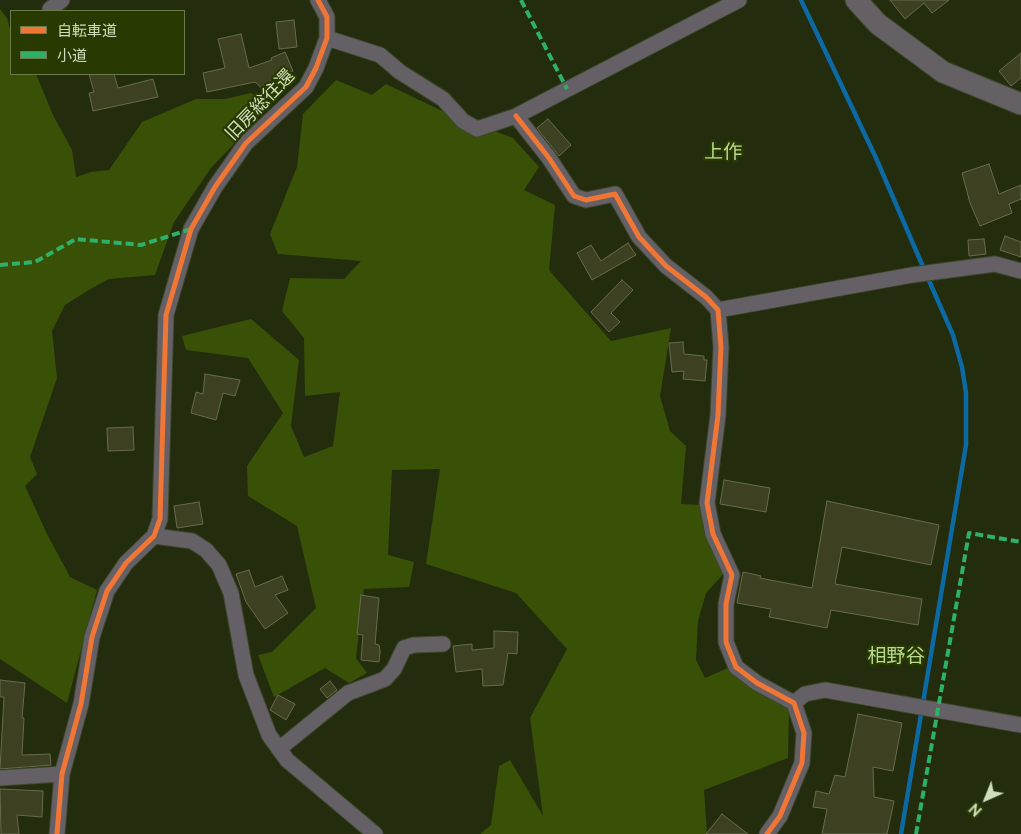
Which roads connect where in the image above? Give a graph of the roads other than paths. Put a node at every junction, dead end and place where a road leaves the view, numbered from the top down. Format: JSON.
{"nodes":[{"id":1,"x":318,"y":0,"type":"edge"},
{"id":2,"x":738,"y":0,"type":"edge"},
{"id":3,"x":856,"y":0,"type":"edge"},
{"id":4,"x":327,"y":38,"type":"junction"},
{"id":5,"x":1021,"y":104,"type":"edge"},
{"id":6,"x":516,"y":116,"type":"junction"},
{"id":7,"x":1021,"y":271,"type":"edge"},
{"id":8,"x":718,"y":310,"type":"junction"},
{"id":9,"x":154,"y":536,"type":"junction"},
{"id":10,"x":443,"y":644,"type":"dead end"},
{"id":11,"x":794,"y":703,"type":"junction"},
{"id":12,"x":1021,"y":725,"type":"edge"},
{"id":13,"x":279,"y":749,"type":"junction"},
{"id":14,"x":62,"y":774,"type":"junction"},
{"id":15,"x":0,"y":778,"type":"edge"},
{"id":16,"x":57,"y":834,"type":"edge"},
{"id":17,"x":375,"y":834,"type":"edge"},
{"id":18,"x":767,"y":834,"type":"edge"}],
"edges":[{"from":1,"to":4,"type":"street","name":"旧房総往還"},
{"from":2,"to":6,"type":"street"},
{"from":3,"to":5,"type":"street"},
{"from":4,"to":6,"type":"street"},
{"from":4,"to":9,"type":"street","name":"旧房総往還"},
{"from":6,"to":8,"type":"street"},
{"from":7,"to":8,"type":"street"},
{"from":8,"to":11,"type":"street"},
{"from":9,"to":13,"type":"street"},
{"from":9,"to":14,"type":"street"},
{"from":10,"to":13,"type":"street"},
{"from":11,"to":12,"type":"street"},
{"from":11,"to":18,"type":"street"},
{"from":13,"to":17,"type":"street"},
{"from":14,"to":15,"type":"street"},
{"from":14,"to":16,"type":"street"}]}
